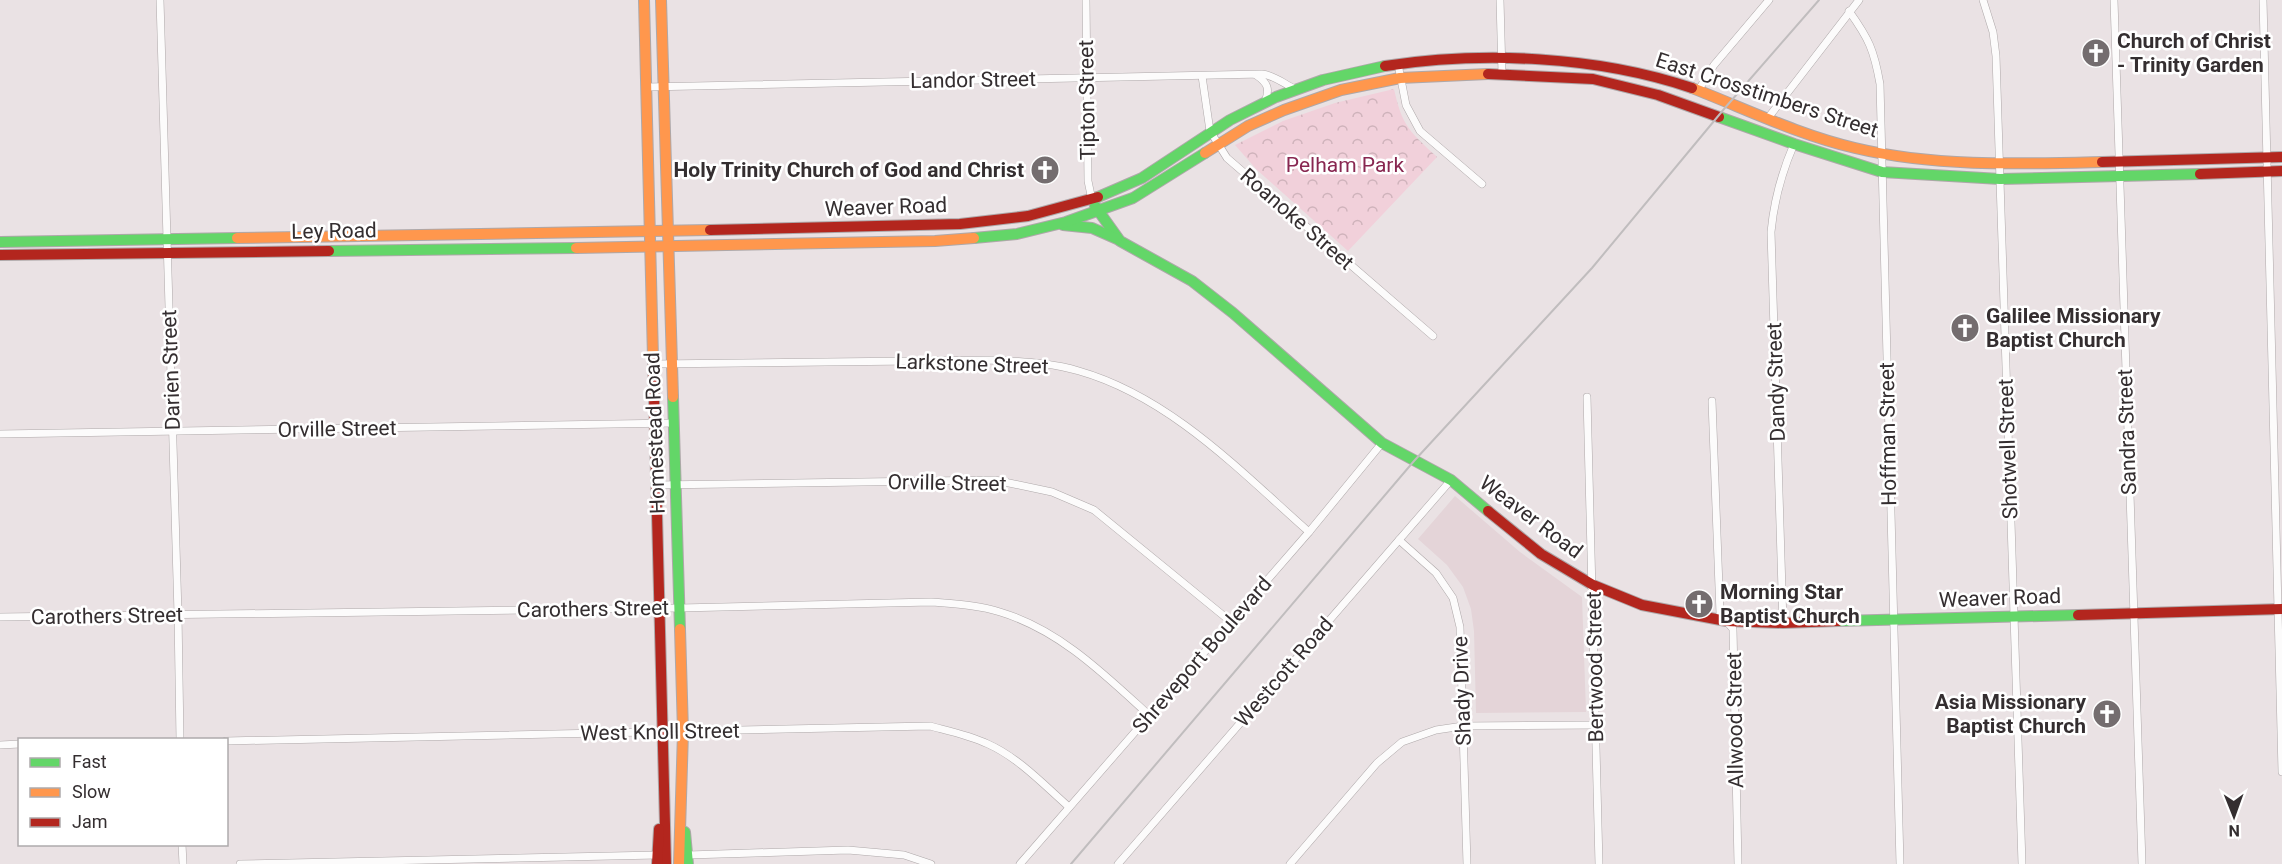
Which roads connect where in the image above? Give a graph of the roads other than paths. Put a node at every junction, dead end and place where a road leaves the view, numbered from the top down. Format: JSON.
{"nodes":[{"id":1,"x":160,"y":0,"type":"edge"},
{"id":2,"x":644,"y":0,"type":"edge"},
{"id":3,"x":662,"y":0,"type":"edge"},
{"id":4,"x":1086,"y":0,"type":"edge"},
{"id":5,"x":1500,"y":0,"type":"edge"},
{"id":6,"x":1770,"y":0,"type":"edge"},
{"id":7,"x":1859,"y":0,"type":"edge"},
{"id":8,"x":1983,"y":0,"type":"edge"},
{"id":9,"x":2114,"y":0,"type":"edge"},
{"id":10,"x":2262,"y":0,"type":"edge"},
{"id":11,"x":1850,"y":11,"type":"junction"},
{"id":12,"x":1502,"y":59,"type":"junction"},
{"id":13,"x":1398,"y":64,"type":"junction"},
{"id":14,"x":1503,"y":73,"type":"junction"},
{"id":15,"x":1256,"y":75,"type":"junction"},
{"id":16,"x":1202,"y":76,"type":"junction"},
{"id":17,"x":1087,"y":78,"type":"junction"},
{"id":18,"x":1400,"y":78,"type":"junction"},
{"id":19,"x":647,"y":87,"type":"junction"},
{"id":20,"x":663,"y":87,"type":"junction"},
{"id":21,"x":1295,"y":89,"type":"junction"},
{"id":22,"x":1698,"y":91,"type":"junction"},
{"id":23,"x":1265,"y":102,"type":"junction"},
{"id":24,"x":1767,"y":118,"type":"junction"},
{"id":25,"x":1210,"y":131,"type":"junction"},
{"id":26,"x":1794,"y":144,"type":"junction"},
{"id":27,"x":1218,"y":145,"type":"junction"},
{"id":28,"x":1881,"y":153,"type":"junction"},
{"id":29,"x":2282,"y":157,"type":"edge"},
{"id":30,"x":2268,"y":158,"type":"junction"},
{"id":31,"x":2119,"y":162,"type":"junction"},
{"id":32,"x":2000,"y":164,"type":"junction"},
{"id":33,"x":2282,"y":171,"type":"edge"},
{"id":34,"x":1882,"y":172,"type":"junction"},
{"id":35,"x":2268,"y":172,"type":"junction"},
{"id":36,"x":2119,"y":177,"type":"junction"},
{"id":37,"x":2000,"y":179,"type":"junction"},
{"id":38,"x":1482,"y":184,"type":"dead end"},
{"id":39,"x":1092,"y":200,"type":"junction"},
{"id":40,"x":1098,"y":211,"type":"junction"},
{"id":41,"x":1056,"y":225,"type":"junction"},
{"id":42,"x":899,"y":227,"type":"junction"},
{"id":43,"x":650,"y":231,"type":"junction"},
{"id":44,"x":667,"y":231,"type":"junction"},
{"id":45,"x":477,"y":234,"type":"junction"},
{"id":46,"x":380,"y":235,"type":"junction"},
{"id":47,"x":289,"y":237,"type":"junction"},
{"id":48,"x":167,"y":239,"type":"junction"},
{"id":49,"x":27,"y":241,"type":"junction"},
{"id":50,"x":1120,"y":241,"type":"junction"},
{"id":51,"x":0,"y":242,"type":"edge"},
{"id":52,"x":898,"y":242,"type":"junction"},
{"id":53,"x":651,"y":247,"type":"junction"},
{"id":54,"x":668,"y":247,"type":"junction"},
{"id":55,"x":475,"y":249,"type":"junction"},
{"id":56,"x":379,"y":250,"type":"junction"},
{"id":57,"x":289,"y":251,"type":"junction"},
{"id":58,"x":168,"y":253,"type":"junction"},
{"id":59,"x":0,"y":255,"type":"edge"},
{"id":60,"x":27,"y":255,"type":"junction"},
{"id":61,"x":1433,"y":336,"type":"dead end"},
{"id":62,"x":654,"y":364,"type":"junction"},
{"id":63,"x":671,"y":364,"type":"junction"},
{"id":64,"x":1587,"y":397,"type":"dead end"},
{"id":65,"x":1712,"y":401,"type":"dead end"},
{"id":66,"x":655,"y":422,"type":"junction"},
{"id":67,"x":674,"y":423,"type":"junction"},
{"id":68,"x":172,"y":432,"type":"junction"},
{"id":69,"x":0,"y":434,"type":"edge"},
{"id":70,"x":1382,"y":444,"type":"junction"},
{"id":71,"x":1451,"y":480,"type":"junction"},
{"id":72,"x":656,"y":485,"type":"junction"},
{"id":73,"x":677,"y":486,"type":"junction"},
{"id":74,"x":1309,"y":532,"type":"junction"},
{"id":75,"x":1399,"y":540,"type":"junction"},
{"id":76,"x":1593,"y":585,"type":"junction"},
{"id":77,"x":658,"y":608,"type":"junction"},
{"id":78,"x":680,"y":608,"type":"junction"},
{"id":79,"x":2279,"y":609,"type":"edge"},
{"id":80,"x":2133,"y":614,"type":"junction"},
{"id":81,"x":178,"y":615,"type":"junction"},
{"id":82,"x":0,"y":617,"type":"edge"},
{"id":83,"x":2014,"y":617,"type":"junction"},
{"id":84,"x":1230,"y":621,"type":"junction"},
{"id":85,"x":1726,"y":621,"type":"junction"},
{"id":86,"x":1893,"y":621,"type":"junction"},
{"id":87,"x":1783,"y":623,"type":"junction"},
{"id":88,"x":1150,"y":716,"type":"junction"},
{"id":89,"x":1596,"y":725,"type":"junction"},
{"id":90,"x":1463,"y":726,"type":"junction"},
{"id":91,"x":662,"y":732,"type":"junction"},
{"id":92,"x":683,"y":732,"type":"junction"},
{"id":93,"x":180,"y":738,"type":"edge"},
{"id":94,"x":228,"y":741,"type":"edge"},
{"id":95,"x":18,"y":744,"type":"edge"},
{"id":96,"x":0,"y":745,"type":"edge"},
{"id":97,"x":2282,"y":772,"type":"edge"},
{"id":98,"x":663,"y":793,"type":"junction"},
{"id":99,"x":681,"y":793,"type":"junction"},
{"id":100,"x":1069,"y":807,"type":"junction"},
{"id":101,"x":182,"y":846,"type":"edge"},
{"id":102,"x":657,"y":859,"type":"edge"},
{"id":103,"x":688,"y":860,"type":"edge"},
{"id":104,"x":183,"y":864,"type":"edge"},
{"id":105,"x":240,"y":864,"type":"edge"},
{"id":106,"x":666,"y":864,"type":"edge"},
{"id":107,"x":679,"y":864,"type":"edge"},
{"id":108,"x":931,"y":864,"type":"edge"},
{"id":109,"x":1020,"y":864,"type":"edge"},
{"id":110,"x":1118,"y":864,"type":"edge"},
{"id":111,"x":1290,"y":864,"type":"edge"},
{"id":112,"x":1467,"y":864,"type":"edge"},
{"id":113,"x":1599,"y":864,"type":"edge"},
{"id":114,"x":1738,"y":864,"type":"edge"},
{"id":115,"x":1900,"y":864,"type":"edge"},
{"id":116,"x":2022,"y":864,"type":"edge"},
{"id":117,"x":2142,"y":864,"type":"edge"}],
"edges":[{"from":1,"to":48,"type":"street","name":"Darien Street"},
{"from":2,"to":19,"type":"main road","name":"Homestead Road"},
{"from":3,"to":20,"type":"main road","name":"Homestead Road"},
{"from":4,"to":17,"type":"street","name":"Tipton Street"},
{"from":5,"to":12,"type":"street"},
{"from":6,"to":22,"type":"street"},
{"from":7,"to":11,"type":"street"},
{"from":8,"to":32,"type":"street","name":"Shotwell Street"},
{"from":9,"to":31,"type":"street","name":"Sandra Street"},
{"from":10,"to":30,"type":"street"},
{"from":11,"to":24,"type":"street"},
{"from":11,"to":28,"type":"street","name":"Hoffman Street"},
{"from":12,"to":13,"type":"main road","name":"East Crosstimbers Street"},
{"from":12,"to":14,"type":"street"},
{"from":12,"to":22,"type":"main road","name":"East Crosstimbers Street"},
{"from":13,"to":18,"type":"street"},
{"from":13,"to":21,"type":"main road","name":"East Crosstimbers Street"},
{"from":14,"to":18,"type":"main road","name":"East Crosstimbers Street"},
{"from":14,"to":26,"type":"main road","name":"East Crosstimbers Street"},
{"from":15,"to":16,"type":"street","name":"Landor Street"},
{"from":15,"to":21,"type":"street","name":"Landor Street"},
{"from":15,"to":23,"type":"street"},
{"from":16,"to":17,"type":"street","name":"Landor Street"},
{"from":16,"to":25,"type":"street","name":"Roanoke Street"},
{"from":17,"to":20,"type":"street","name":"Landor Street"},
{"from":17,"to":39,"type":"street","name":"Tipton Street"},
{"from":18,"to":27,"type":"main road","name":"East Crosstimbers Street"},
{"from":18,"to":38,"type":"street"},
{"from":19,"to":20,"type":"street","name":"Landor Street"},
{"from":19,"to":43,"type":"main road","name":"Homestead Road"},
{"from":20,"to":44,"type":"main road","name":"Homestead Road"},
{"from":21,"to":23,"type":"main road","name":"East Crosstimbers Street"},
{"from":22,"to":24,"type":"main road","name":"East Crosstimbers Street"},
{"from":23,"to":25,"type":"main road","name":"East Crosstimbers Street"},
{"from":24,"to":28,"type":"main road","name":"East Crosstimbers Street"},
{"from":25,"to":27,"type":"street","name":"Roanoke Street"},
{"from":25,"to":39,"type":"main road","name":"East Crosstimbers Street"},
{"from":26,"to":34,"type":"main road","name":"East Crosstimbers Street"},
{"from":26,"to":87,"type":"street","name":"Dandy Street"},
{"from":27,"to":40,"type":"main road","name":"East Crosstimbers Street"},
{"from":27,"to":61,"type":"street","name":"Roanoke Street"},
{"from":28,"to":32,"type":"main road","name":"East Crosstimbers Street"},
{"from":28,"to":34,"type":"street","name":"Hoffman Street"},
{"from":29,"to":30,"type":"main road","name":"East Crosstimbers Street"},
{"from":30,"to":31,"type":"main road","name":"East Crosstimbers Street"},
{"from":30,"to":35,"type":"street"},
{"from":31,"to":32,"type":"main road","name":"East Crosstimbers Street"},
{"from":31,"to":36,"type":"street","name":"Sandra Street"},
{"from":32,"to":37,"type":"street","name":"Shotwell Street"},
{"from":33,"to":35,"type":"main road","name":"East Crosstimbers Street"},
{"from":34,"to":37,"type":"main road","name":"East Crosstimbers Street"},
{"from":34,"to":86,"type":"street","name":"Hoffman Street"},
{"from":35,"to":36,"type":"main road","name":"East Crosstimbers Street"},
{"from":35,"to":79,"type":"street"},
{"from":36,"to":37,"type":"main road","name":"East Crosstimbers Street"},
{"from":36,"to":80,"type":"street","name":"Sandra Street"},
{"from":37,"to":83,"type":"street","name":"Shotwell Street"},
{"from":39,"to":40,"type":"main road","name":"Weaver Road"},
{"from":39,"to":42,"type":"main road","name":"Weaver Road"},
{"from":40,"to":41,"type":"main road","name":"Weaver Road"},
{"from":40,"to":50,"type":"main road","name":"Weaver Road"},
{"from":41,"to":50,"type":"main road"},
{"from":41,"to":52,"type":"main road","name":"Weaver Road"},
{"from":42,"to":44,"type":"main road","name":"Weaver Road"},
{"from":42,"to":52,"type":"main road"},
{"from":43,"to":44,"type":"main road","name":"Ley Road"},
{"from":43,"to":45,"type":"main road","name":"Ley Road"},
{"from":43,"to":53,"type":"main road","name":"Homestead Road"},
{"from":44,"to":54,"type":"main road","name":"Homestead Road"},
{"from":45,"to":46,"type":"main road","name":"Ley Road"},
{"from":45,"to":55,"type":"main road"},
{"from":46,"to":47,"type":"main road","name":"Ley Road"},
{"from":46,"to":56,"type":"main road"},
{"from":47,"to":48,"type":"main road","name":"Ley Road"},
{"from":47,"to":57,"type":"main road"},
{"from":48,"to":49,"type":"main road","name":"Ley Road"},
{"from":48,"to":58,"type":"street","name":"Darien Street"},
{"from":49,"to":51,"type":"main road","name":"Ley Road"},
{"from":49,"to":60,"type":"main road"},
{"from":50,"to":70,"type":"main road","name":"Weaver Road"},
{"from":52,"to":54,"type":"main road","name":"Weaver Road"},
{"from":53,"to":54,"type":"main road","name":"Ley Road"},
{"from":53,"to":55,"type":"main road","name":"Ley Road"},
{"from":53,"to":62,"type":"main road","name":"Homestead Road"},
{"from":54,"to":63,"type":"main road","name":"Homestead Road"},
{"from":55,"to":56,"type":"main road","name":"Ley Road"},
{"from":56,"to":57,"type":"main road","name":"Ley Road"},
{"from":57,"to":58,"type":"main road","name":"Ley Road"},
{"from":58,"to":60,"type":"main road","name":"Ley Road"},
{"from":58,"to":68,"type":"street","name":"Darien Street"},
{"from":59,"to":60,"type":"main road","name":"Ley Road"},
{"from":62,"to":63,"type":"street","name":"Larkstone Street"},
{"from":62,"to":66,"type":"main road","name":"Homestead Road"},
{"from":63,"to":67,"type":"main road","name":"Homestead Road"},
{"from":63,"to":74,"type":"street","name":"Larkstone Street"},
{"from":64,"to":76,"type":"street","name":"Bertwood Street"},
{"from":65,"to":85,"type":"street","name":"Allwood Street"},
{"from":66,"to":67,"type":"street","name":"Orville Street"},
{"from":66,"to":68,"type":"street","name":"Orville Street"},
{"from":66,"to":72,"type":"main road","name":"Homestead Road"},
{"from":67,"to":73,"type":"main road","name":"Homestead Road"},
{"from":68,"to":69,"type":"street","name":"Orville Street"},
{"from":68,"to":81,"type":"street","name":"Darien Street"},
{"from":70,"to":71,"type":"main road","name":"Weaver Road"},
{"from":70,"to":74,"type":"street","name":"Shreveport Boulevard"},
{"from":71,"to":75,"type":"street","name":"Westcott Road"},
{"from":71,"to":76,"type":"main road","name":"Weaver Road"},
{"from":72,"to":73,"type":"street","name":"Orville Street"},
{"from":72,"to":77,"type":"main road","name":"Homestead Road"},
{"from":73,"to":78,"type":"main road","name":"Homestead Road"},
{"from":73,"to":84,"type":"street","name":"Orville Street"},
{"from":74,"to":84,"type":"street","name":"Shreveport Boulevard"},
{"from":75,"to":90,"type":"street","name":"Shady Drive"},
{"from":75,"to":110,"type":"street","name":"Westcott Road"},
{"from":76,"to":85,"type":"main road","name":"Weaver Road"},
{"from":76,"to":89,"type":"street","name":"Bertwood Street"},
{"from":77,"to":78,"type":"street","name":"Carothers Street"},
{"from":77,"to":81,"type":"street","name":"Carothers Street"},
{"from":77,"to":91,"type":"main road","name":"Homestead Road"},
{"from":78,"to":88,"type":"street","name":"Carothers Street"},
{"from":78,"to":92,"type":"main road","name":"Homestead Road"},
{"from":79,"to":80,"type":"main road","name":"Weaver Road"},
{"from":79,"to":97,"type":"street"},
{"from":80,"to":83,"type":"main road","name":"Weaver Road"},
{"from":80,"to":117,"type":"street","name":"Sandra Street"},
{"from":81,"to":82,"type":"street","name":"Carothers Street"},
{"from":81,"to":93,"type":"street","name":"Darien Street"},
{"from":83,"to":86,"type":"main road","name":"Weaver Road"},
{"from":83,"to":116,"type":"street","name":"Shotwell Street"},
{"from":84,"to":88,"type":"street","name":"Shreveport Boulevard"},
{"from":85,"to":87,"type":"main road","name":"Weaver Road"},
{"from":85,"to":114,"type":"street","name":"Allwood Street"},
{"from":86,"to":87,"type":"main road","name":"Weaver Road"},
{"from":86,"to":115,"type":"street","name":"Hoffman Street"},
{"from":88,"to":100,"type":"street","name":"Shreveport Boulevard"},
{"from":89,"to":90,"type":"street"},
{"from":89,"to":113,"type":"street","name":"Bertwood Street"},
{"from":90,"to":111,"type":"street"},
{"from":90,"to":112,"type":"street","name":"Shady Drive"},
{"from":91,"to":92,"type":"street","name":"West Knoll Street"},
{"from":91,"to":94,"type":"street","name":"West Knoll Street"},
{"from":91,"to":98,"type":"main road","name":"Homestead Road"},
{"from":92,"to":99,"type":"main road","name":"Homestead Road"},
{"from":92,"to":100,"type":"street","name":"West Knoll Street"},
{"from":95,"to":96,"type":"street"},
{"from":98,"to":102,"type":"main road"},
{"from":98,"to":106,"type":"main road","name":"Homestead Road"},
{"from":99,"to":103,"type":"main road"},
{"from":99,"to":107,"type":"main road","name":"Homestead Road"},
{"from":100,"to":109,"type":"street","name":"Shreveport Boulevard"},
{"from":101,"to":104,"type":"street"},
{"from":102,"to":105,"type":"street"},
{"from":103,"to":108,"type":"street"}]}
